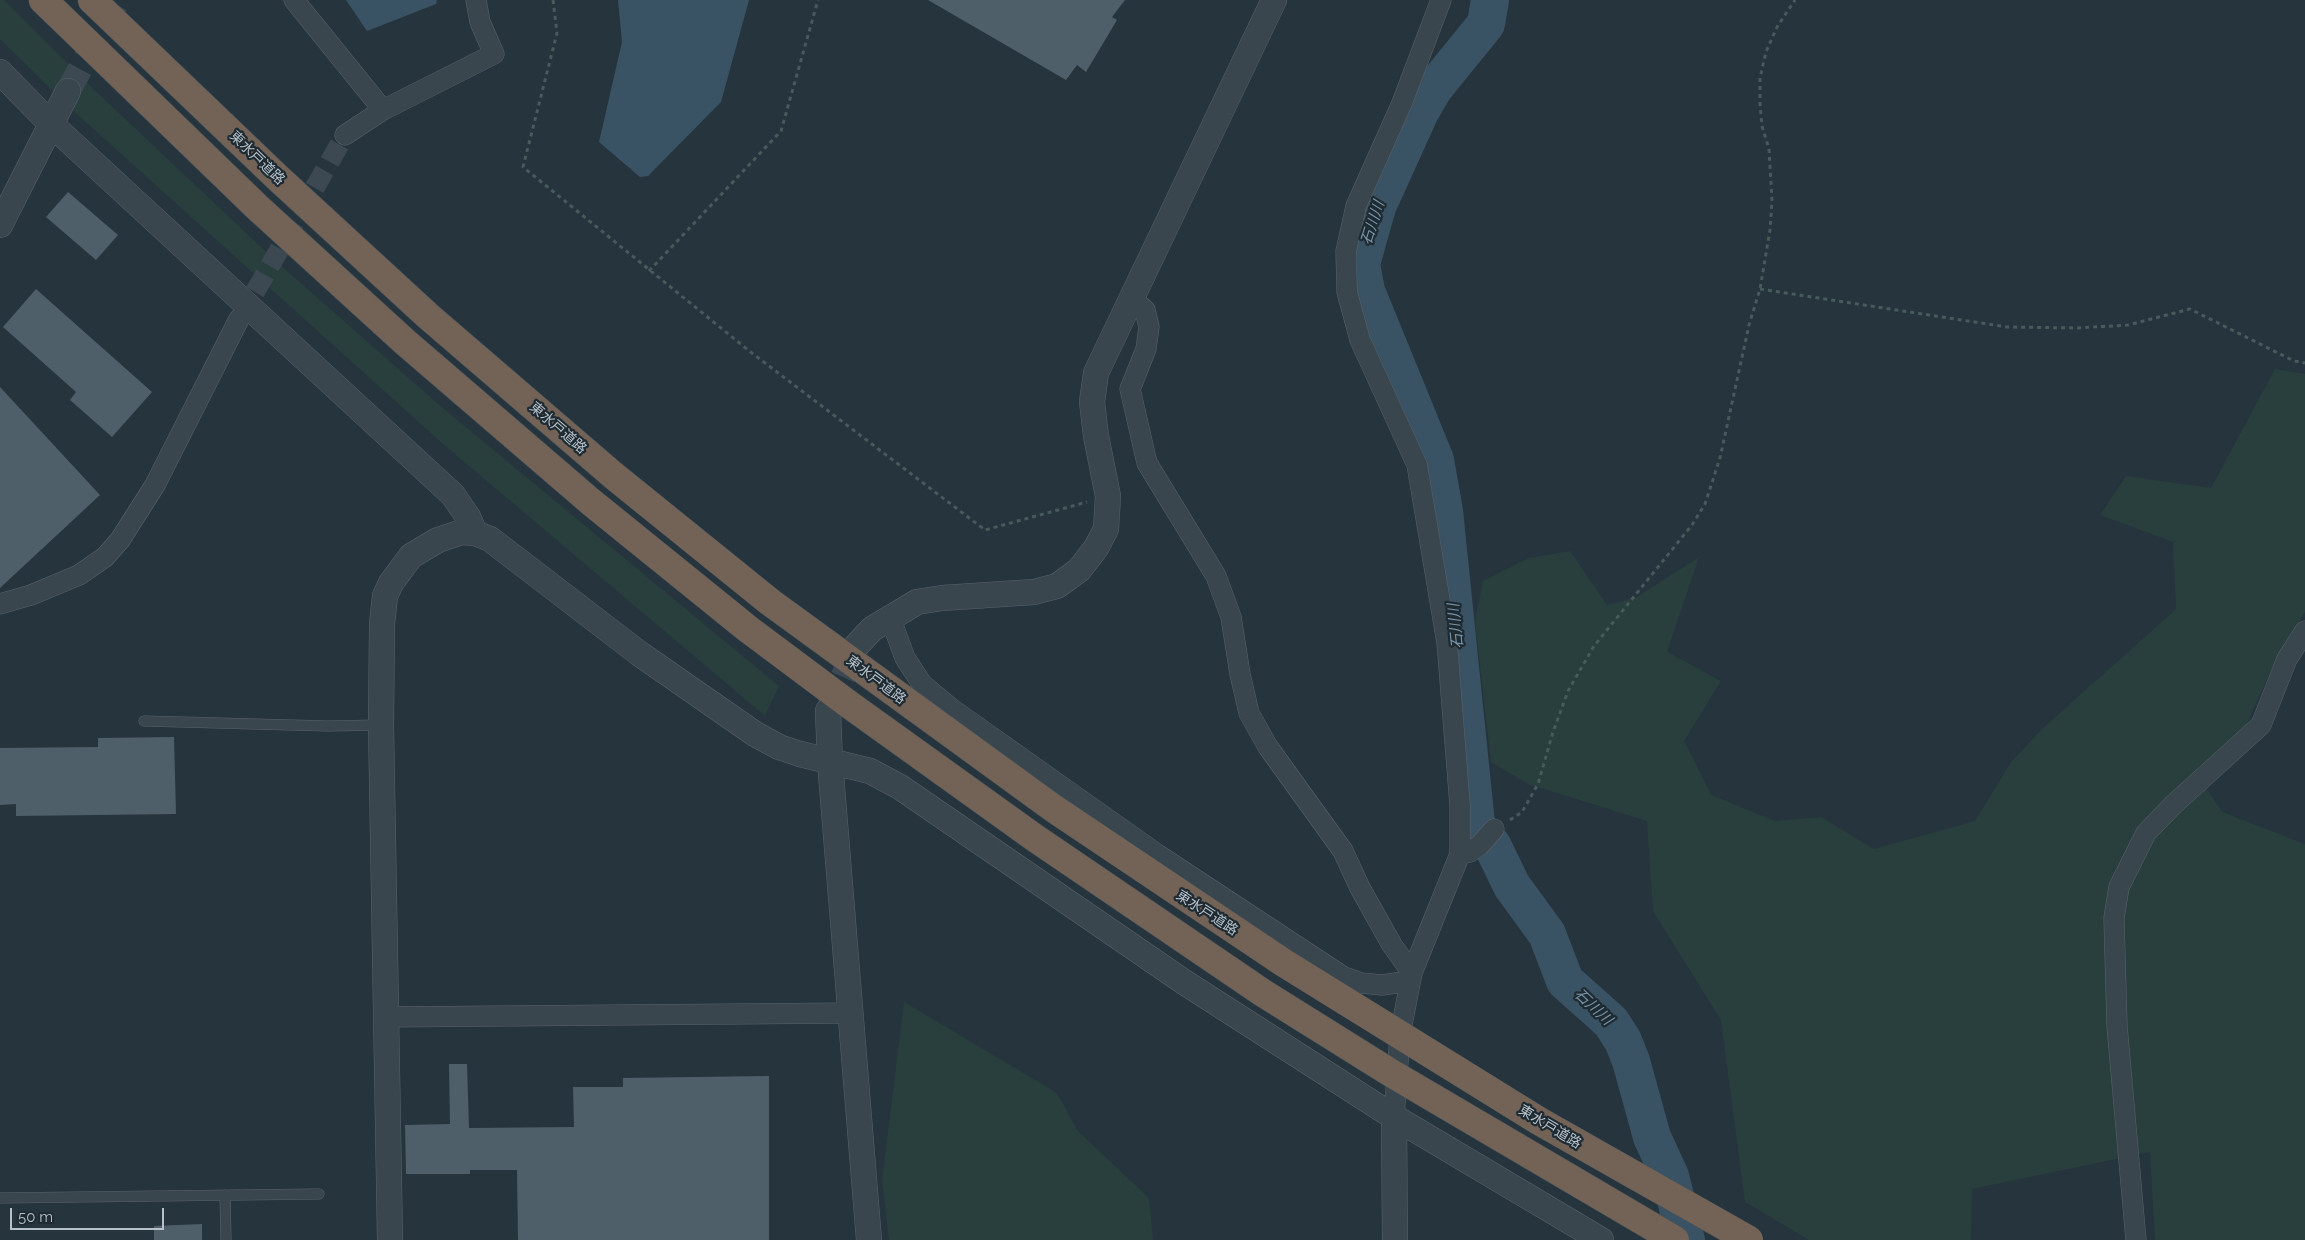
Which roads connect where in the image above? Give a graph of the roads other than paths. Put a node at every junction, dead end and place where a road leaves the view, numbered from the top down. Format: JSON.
{"nodes":[{"id":1,"x":43,"y":0,"type":"edge"},
{"id":2,"x":92,"y":0,"type":"edge"},
{"id":3,"x":294,"y":0,"type":"edge"},
{"id":4,"x":476,"y":0,"type":"edge"},
{"id":5,"x":1274,"y":0,"type":"edge"},
{"id":6,"x":1441,"y":0,"type":"edge"},
{"id":7,"x":0,"y":72,"type":"edge"},
{"id":8,"x":68,"y":91,"type":"tunnel mouth"},
{"id":9,"x":383,"y":110,"type":"junction"},
{"id":10,"x":52,"y":124,"type":"junction"},
{"id":11,"x":345,"y":135,"type":"tunnel mouth"},
{"id":12,"x":0,"y":225,"type":"edge"},
{"id":13,"x":1131,"y":298,"type":"junction"},
{"id":14,"x":239,"y":319,"type":"tunnel mouth"},
{"id":15,"x":475,"y":533,"type":"junction"},
{"id":16,"x":0,"y":604,"type":"edge"},
{"id":17,"x":890,"y":617,"type":"junction"},
{"id":18,"x":2305,"y":631,"type":"edge"},
{"id":19,"x":859,"y":657,"type":"junction"},
{"id":20,"x":838,"y":707,"type":"junction"},
{"id":21,"x":144,"y":722,"type":"dead end"},
{"id":22,"x":381,"y":725,"type":"junction"},
{"id":23,"x":830,"y":762,"type":"junction"},
{"id":24,"x":1494,"y":829,"type":"road end"},
{"id":25,"x":1460,"y":854,"type":"junction"},
{"id":26,"x":1411,"y":977,"type":"junction"},
{"id":27,"x":851,"y":1013,"type":"junction"},
{"id":28,"x":385,"y":1017,"type":"junction"},
{"id":29,"x":1394,"y":1117,"type":"junction"},
{"id":30,"x":319,"y":1194,"type":"dead end"},
{"id":31,"x":225,"y":1195,"type":"junction"},
{"id":32,"x":0,"y":1198,"type":"edge"},
{"id":33,"x":226,"y":1240,"type":"edge"},
{"id":34,"x":390,"y":1240,"type":"edge"},
{"id":35,"x":869,"y":1240,"type":"edge"},
{"id":36,"x":1395,"y":1240,"type":"edge"},
{"id":37,"x":1601,"y":1240,"type":"edge"},
{"id":38,"x":1675,"y":1240,"type":"edge"},
{"id":39,"x":1749,"y":1240,"type":"edge"},
{"id":40,"x":2136,"y":1240,"type":"edge"}],
"edges":[{"from":1,"to":20,"type":"highway"},
{"from":2,"to":19,"type":"highway","name":"東水戸道路"},
{"from":3,"to":9,"type":"street"},
{"from":4,"to":9,"type":"street"},
{"from":5,"to":13,"type":"street"},
{"from":6,"to":25,"type":"street"},
{"from":7,"to":10,"type":"street"},
{"from":8,"to":10,"type":"street"},
{"from":9,"to":11,"type":"street"},
{"from":10,"to":12,"type":"street"},
{"from":10,"to":15,"type":"street"},
{"from":13,"to":17,"type":"street"},
{"from":13,"to":26,"type":"street"},
{"from":14,"to":16,"type":"street"},
{"from":15,"to":22,"type":"street"},
{"from":15,"to":23,"type":"street"},
{"from":17,"to":19,"type":"street"},
{"from":17,"to":26,"type":"street"},
{"from":18,"to":40,"type":"street"},
{"from":19,"to":39,"type":"highway","name":"東水戸道路","bridge":true},
{"from":20,"to":23,"type":"street"},
{"from":20,"to":38,"type":"highway","bridge":true},
{"from":21,"to":22,"type":"lane"},
{"from":22,"to":28,"type":"street"},
{"from":23,"to":27,"type":"street"},
{"from":23,"to":29,"type":"street"},
{"from":24,"to":25,"type":"street"},
{"from":25,"to":26,"type":"street"},
{"from":26,"to":29,"type":"street"},
{"from":27,"to":28,"type":"street"},
{"from":27,"to":35,"type":"street"},
{"from":28,"to":34,"type":"street"},
{"from":29,"to":36,"type":"street"},
{"from":29,"to":37,"type":"street"},
{"from":30,"to":31,"type":"lane"},
{"from":31,"to":32,"type":"lane"},
{"from":31,"to":33,"type":"lane"}]}
